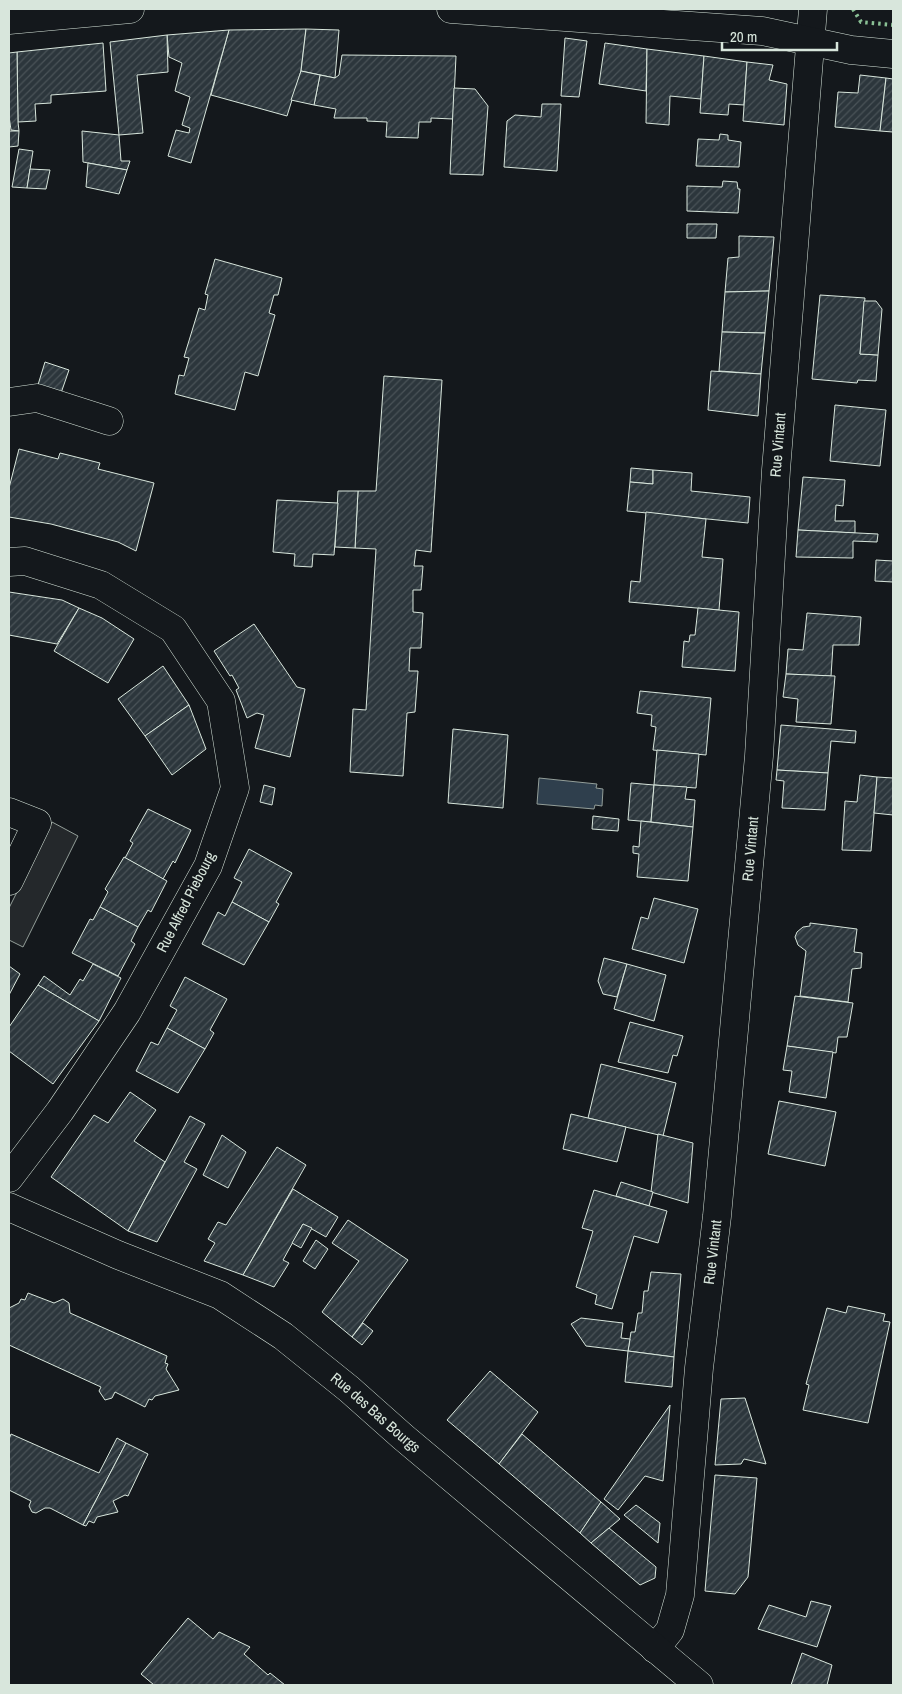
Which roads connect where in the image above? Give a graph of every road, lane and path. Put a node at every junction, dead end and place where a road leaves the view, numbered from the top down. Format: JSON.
{"nodes":[{"id":1,"x":130,"y":9,"type":"edge"},
{"id":2,"x":452,"y":9,"type":"edge"},
{"id":3,"x":813,"y":9,"type":"edge"},
{"id":4,"x":9,"y":20,"type":"edge"},
{"id":5,"x":810,"y":40,"type":"junction"},
{"id":6,"x":893,"y":54,"type":"edge"},
{"id":7,"x":9,"y":402,"type":"edge"},
{"id":8,"x":110,"y":421,"type":"dead end"},
{"id":9,"x":9,"y":562,"type":"edge"},
{"id":10,"x":9,"y":812,"type":"edge"},
{"id":11,"x":9,"y":881,"type":"edge"},
{"id":12,"x":9,"y":1178,"type":"edge"},
{"id":13,"x":9,"y":1207,"type":"edge"},
{"id":14,"x":655,"y":1649,"type":"junction"},
{"id":15,"x":699,"y":1685,"type":"edge"}],
"edges":[{"from":1,"to":4,"type":"street"},
{"from":2,"to":5,"type":"street"},
{"from":3,"to":5,"type":"street","name":"Rue Vintant"},
{"from":5,"to":6,"type":"street"},
{"from":5,"to":14,"type":"street","name":"Rue Vintant"},
{"from":7,"to":8,"type":"street"},
{"from":9,"to":12,"type":"street","name":"Rue Alfred Piebourg"},
{"from":10,"to":11,"type":"street"},
{"from":13,"to":14,"type":"street","name":"Rue des Bas Bourgs"},
{"from":14,"to":15,"type":"street","name":"Rue des Bas Bourgs"}]}
